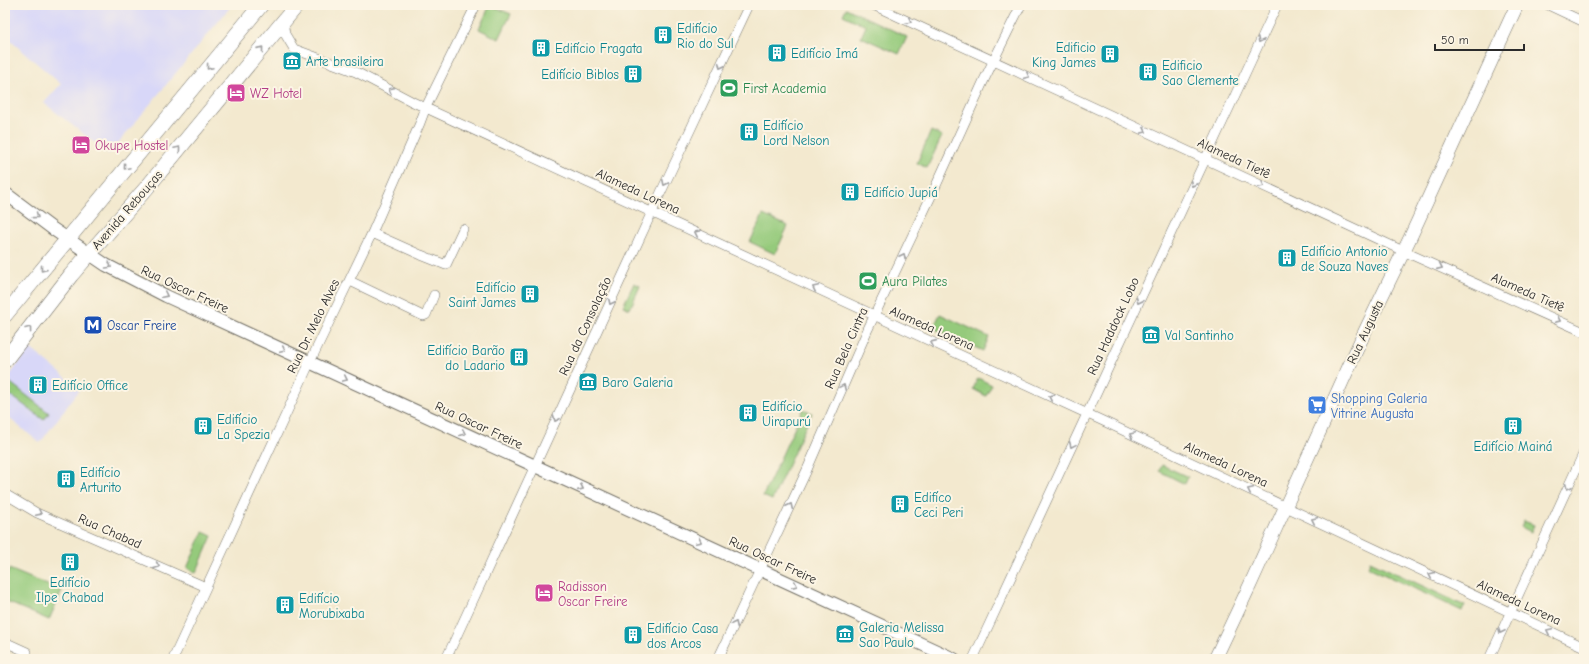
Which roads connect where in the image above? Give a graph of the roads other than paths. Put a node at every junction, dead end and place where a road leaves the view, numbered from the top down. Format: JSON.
{"nodes":[{"id":1,"x":261,"y":5,"type":"edge"},
{"id":2,"x":297,"y":5,"type":"edge"},
{"id":3,"x":476,"y":5,"type":"edge"},
{"id":4,"x":749,"y":5,"type":"edge"},
{"id":5,"x":873,"y":5,"type":"edge"},
{"id":6,"x":1021,"y":5,"type":"edge"},
{"id":7,"x":1276,"y":5,"type":"edge"},
{"id":8,"x":1517,"y":5,"type":"edge"},
{"id":9,"x":1548,"y":5,"type":"edge"},
{"id":10,"x":283,"y":22,"type":"junction"},
{"id":11,"x":1584,"y":22,"type":"edge"},
{"id":12,"x":994,"y":60,"type":"junction"},
{"id":13,"x":426,"y":107,"type":"junction"},
{"id":14,"x":1205,"y":159,"type":"junction"},
{"id":15,"x":5,"y":193,"type":"edge"},
{"id":16,"x":652,"y":212,"type":"junction"},
{"id":17,"x":463,"y":229,"type":"dead end"},
{"id":18,"x":372,"y":233,"type":"junction"},
{"id":19,"x":67,"y":238,"type":"junction"},
{"id":20,"x":1404,"y":251,"type":"junction"},
{"id":21,"x":89,"y":253,"type":"junction"},
{"id":22,"x":350,"y":281,"type":"junction"},
{"id":23,"x":434,"y":295,"type":"dead end"},
{"id":24,"x":5,"y":315,"type":"edge"},
{"id":25,"x":875,"y":316,"type":"junction"},
{"id":26,"x":1584,"y":332,"type":"edge"},
{"id":27,"x":5,"y":360,"type":"edge"},
{"id":28,"x":310,"y":362,"type":"junction"},
{"id":29,"x":1087,"y":414,"type":"junction"},
{"id":30,"x":1584,"y":452,"type":"edge"},
{"id":31,"x":534,"y":466,"type":"junction"},
{"id":32,"x":5,"y":494,"type":"edge"},
{"id":33,"x":1286,"y":506,"type":"junction"},
{"id":34,"x":760,"y":569,"type":"junction"},
{"id":35,"x":206,"y":588,"type":"junction"},
{"id":36,"x":1510,"y":612,"type":"junction"},
{"id":37,"x":5,"y":642,"type":"edge"},
{"id":38,"x":1584,"y":647,"type":"edge"},
{"id":39,"x":27,"y":652,"type":"dead end"},
{"id":40,"x":173,"y":659,"type":"edge"},
{"id":41,"x":446,"y":659,"type":"edge"},
{"id":42,"x":718,"y":659,"type":"edge"},
{"id":43,"x":954,"y":659,"type":"edge"},
{"id":44,"x":973,"y":659,"type":"edge"},
{"id":45,"x":1215,"y":659,"type":"edge"},
{"id":46,"x":1488,"y":659,"type":"edge"}],
"edges":[{"from":1,"to":19,"type":"main road","name":"Avenida Rebouças","one_way":true},
{"from":2,"to":10,"type":"main road","name":"Avenida Rebouças"},
{"from":3,"to":13,"type":"street","name":"Rua Dr. Melo Alves"},
{"from":4,"to":16,"type":"street","name":"Rua da Consolação","one_way":true},
{"from":5,"to":12,"type":"street","name":"Alameda Tietê","one_way":true},
{"from":6,"to":12,"type":"street","name":"Rua Bela Cintra"},
{"from":7,"to":14,"type":"street","name":"Rua Haddock Lobo","one_way":true},
{"from":8,"to":20,"type":"main road","name":"Rua Augusta"},
{"from":9,"to":11,"type":"street"},
{"from":13,"to":10,"type":"street","name":"Alameda Lorena","one_way":true},
{"from":21,"to":10,"type":"main road","name":"Avenida Rebouças","one_way":true},
{"from":12,"to":14,"type":"street","name":"Alameda Tietê","one_way":true},
{"from":25,"to":12,"type":"street","name":"Rua Bela Cintra","one_way":true},
{"from":13,"to":16,"type":"street","name":"Alameda Lorena"},
{"from":13,"to":18,"type":"street","name":"Rua Dr. Melo Alves"},
{"from":14,"to":20,"type":"street","name":"Alameda Tietê","one_way":true},
{"from":14,"to":29,"type":"street","name":"Rua Haddock Lobo","one_way":true},
{"from":15,"to":19,"type":"street","name":"Rua Oscar Freire","one_way":true},
{"from":25,"to":16,"type":"street","name":"Alameda Lorena","one_way":true},
{"from":16,"to":31,"type":"street","name":"Rua da Consolação","one_way":true},
{"from":17,"to":18,"type":"street"},
{"from":18,"to":22,"type":"street","name":"Rua Dr. Melo Alves"},
{"from":19,"to":21,"type":"street","name":"Rua Oscar Freire"},
{"from":19,"to":24,"type":"main road","name":"Avenida Rebouças","one_way":true},
{"from":20,"to":26,"type":"street","name":"Alameda Tietê","one_way":true},
{"from":20,"to":33,"type":"main road","name":"Rua Augusta"},
{"from":27,"to":21,"type":"main road","name":"Avenida Rebouças","one_way":true},
{"from":21,"to":28,"type":"street","name":"Rua Oscar Freire","one_way":true},
{"from":22,"to":23,"type":"street"},
{"from":22,"to":28,"type":"street","name":"Rua Dr. Melo Alves"},
{"from":29,"to":25,"type":"street","name":"Alameda Lorena","one_way":true},
{"from":34,"to":25,"type":"street","name":"Rua Bela Cintra","one_way":true},
{"from":28,"to":31,"type":"street","name":"Rua Oscar Freire","one_way":true},
{"from":28,"to":35,"type":"street","name":"Rua Dr. Melo Alves"},
{"from":33,"to":29,"type":"street","name":"Alameda Lorena","one_way":true},
{"from":29,"to":44,"type":"street","name":"Rua Haddock Lobo","one_way":true},
{"from":30,"to":36,"type":"street","one_way":true},
{"from":31,"to":34,"type":"street","name":"Rua Oscar Freire","one_way":true},
{"from":31,"to":41,"type":"street","name":"Rua da Consolação"},
{"from":32,"to":35,"type":"street","name":"Rua Chabad","one_way":true},
{"from":36,"to":33,"type":"street","name":"Alameda Lorena","one_way":true},
{"from":33,"to":45,"type":"main road","name":"Rua Augusta"},
{"from":42,"to":34,"type":"street","name":"Rua Bela Cintra","one_way":true},
{"from":34,"to":43,"type":"street","name":"Rua Oscar Freire","one_way":true},
{"from":35,"to":40,"type":"street","name":"Rua Dr. Melo Alves"},
{"from":38,"to":36,"type":"street","name":"Alameda Lorena","one_way":true},
{"from":36,"to":46,"type":"street","one_way":true},
{"from":37,"to":39,"type":"street"}]}
